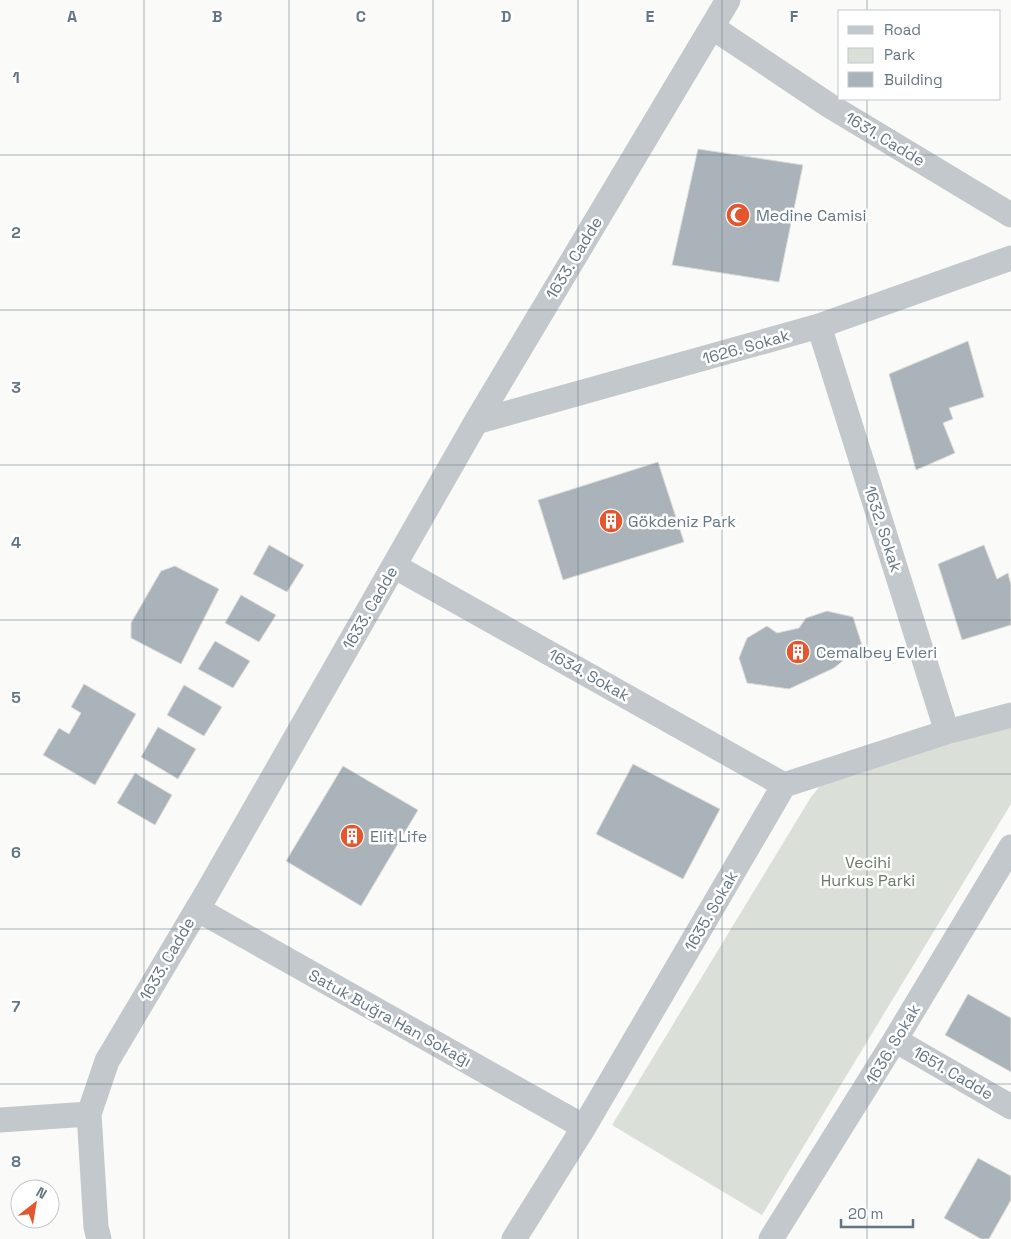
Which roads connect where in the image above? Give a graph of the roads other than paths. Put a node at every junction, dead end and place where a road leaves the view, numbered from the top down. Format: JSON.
{"nodes":[{"id":1,"x":728,"y":0,"type":"edge"},
{"id":2,"x":712,"y":27,"type":"junction"},
{"id":3,"x":1011,"y":215,"type":"edge"},
{"id":4,"x":1011,"y":258,"type":"edge"},
{"id":5,"x":818,"y":326,"type":"junction"},
{"id":6,"x":476,"y":422,"type":"junction"},
{"id":7,"x":394,"y":566,"type":"junction"},
{"id":8,"x":1011,"y":715,"type":"edge"},
{"id":9,"x":947,"y":732,"type":"junction"},
{"id":10,"x":784,"y":785,"type":"junction"},
{"id":11,"x":1011,"y":847,"type":"edge"},
{"id":12,"x":197,"y":909,"type":"junction"},
{"id":13,"x":896,"y":1040,"type":"junction"},
{"id":14,"x":1011,"y":1107,"type":"edge"},
{"id":15,"x":89,"y":1114,"type":"junction"},
{"id":16,"x":0,"y":1120,"type":"edge"},
{"id":17,"x":584,"y":1127,"type":"junction"},
{"id":18,"x":99,"y":1239,"type":"edge"},
{"id":19,"x":514,"y":1239,"type":"edge"},
{"id":20,"x":771,"y":1239,"type":"edge"}],
"edges":[{"from":1,"to":2,"type":"street","name":"1633. Cadde"},
{"from":2,"to":3,"type":"street","name":"1631. Cadde"},
{"from":2,"to":6,"type":"street","name":"1633. Cadde"},
{"from":4,"to":5,"type":"street","name":"1626. Sokak"},
{"from":5,"to":6,"type":"street","name":"1626. Sokak"},
{"from":5,"to":9,"type":"street","name":"1632. Sokak"},
{"from":6,"to":7,"type":"street","name":"1633. Cadde"},
{"from":7,"to":10,"type":"street","name":"1634. Sokak"},
{"from":7,"to":12,"type":"street","name":"1633. Cadde"},
{"from":8,"to":9,"type":"street"},
{"from":9,"to":10,"type":"street"},
{"from":10,"to":17,"type":"street","name":"1635. Sokak"},
{"from":11,"to":13,"type":"street","name":"1636. Sokak"},
{"from":12,"to":15,"type":"street","name":"1633. Cadde"},
{"from":12,"to":17,"type":"street","name":"Satuk Buğra Han Sokağı"},
{"from":13,"to":14,"type":"street","name":"1651. Cadde"},
{"from":13,"to":20,"type":"street","name":"1636. Sokak"},
{"from":15,"to":16,"type":"street"},
{"from":15,"to":18,"type":"street","name":"1633. Cadde"},
{"from":17,"to":19,"type":"street","name":"1635. Sokak"}]}
